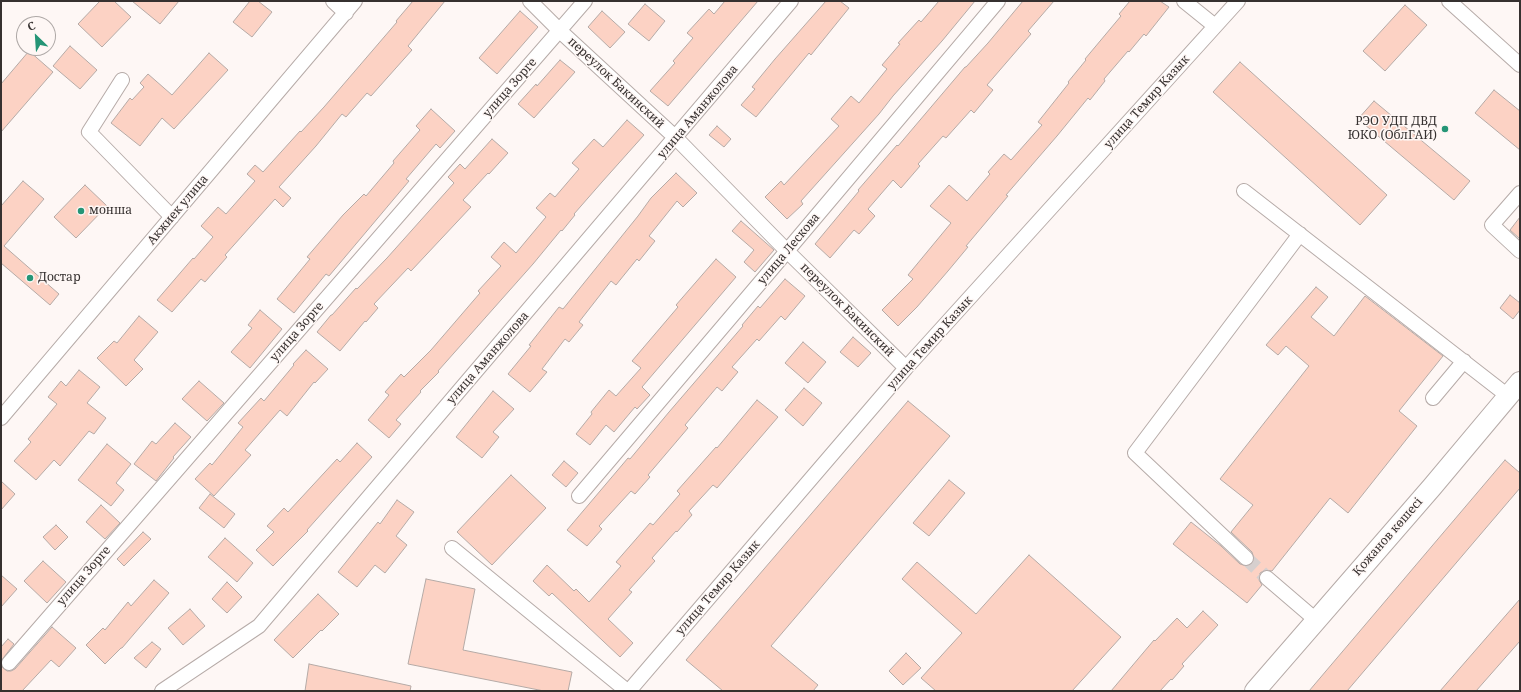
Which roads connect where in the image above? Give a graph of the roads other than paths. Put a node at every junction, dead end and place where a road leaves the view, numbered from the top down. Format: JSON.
{"nodes":[{"id":1,"x":333,"y":1,"type":"edge"},
{"id":2,"x":355,"y":1,"type":"edge"},
{"id":3,"x":530,"y":1,"type":"edge"},
{"id":4,"x":585,"y":1,"type":"edge"},
{"id":5,"x":791,"y":1,"type":"edge"},
{"id":6,"x":998,"y":1,"type":"edge"},
{"id":7,"x":1184,"y":1,"type":"edge"},
{"id":8,"x":1238,"y":1,"type":"edge"},
{"id":9,"x":1450,"y":1,"type":"edge"},
{"id":10,"x":346,"y":13,"type":"junction"},
{"id":11,"x":1215,"y":26,"type":"junction"},
{"id":12,"x":560,"y":31,"type":"junction"},
{"id":13,"x":1520,"y":65,"type":"edge"},
{"id":14,"x":122,"y":80,"type":"dead end"},
{"id":15,"x":676,"y":138,"type":"junction"},
{"id":16,"x":1244,"y":191,"type":"dead end"},
{"id":17,"x":1520,"y":193,"type":"edge"},
{"id":18,"x":172,"y":217,"type":"junction"},
{"id":19,"x":1300,"y":234,"type":"junction"},
{"id":20,"x":787,"y":251,"type":"junction"},
{"id":21,"x":1520,"y":251,"type":"edge"},
{"id":22,"x":1464,"y":361,"type":"junction"},
{"id":23,"x":906,"y":368,"type":"junction"},
{"id":24,"x":1514,"y":389,"type":"edge"},
{"id":25,"x":1433,"y":398,"type":"dead end"},
{"id":26,"x":1,"y":418,"type":"edge"},
{"id":27,"x":579,"y":496,"type":"dead end"},
{"id":28,"x":452,"y":548,"type":"dead end"},
{"id":29,"x":1246,"y":558,"type":"tunnel mouth"},
{"id":30,"x":1268,"y":578,"type":"tunnel mouth"},
{"id":31,"x":1316,"y":620,"type":"junction"},
{"id":32,"x":9,"y":663,"type":"dead end"},
{"id":33,"x":162,"y":691,"type":"edge"},
{"id":34,"x":628,"y":691,"type":"edge"},
{"id":35,"x":1255,"y":691,"type":"edge"}],
"edges":[{"from":1,"to":10,"type":"street"},
{"from":2,"to":10,"type":"street","name":"Акжиек улица"},
{"from":3,"to":12,"type":"street","name":"переулок Бакинский"},
{"from":4,"to":12,"type":"street","name":"улица Зорге"},
{"from":5,"to":15,"type":"street","name":"улица Аманжолова"},
{"from":6,"to":20,"type":"street","name":"улица Лескова"},
{"from":7,"to":11,"type":"street"},
{"from":8,"to":11,"type":"street","name":"улица Темир Казык"},
{"from":9,"to":13,"type":"street"},
{"from":10,"to":18,"type":"street","name":"Акжиек улица"},
{"from":11,"to":23,"type":"street","name":"улица Темир Казык"},
{"from":12,"to":15,"type":"street","name":"переулок Бакинский"},
{"from":12,"to":32,"type":"street","name":"улица Зорге"},
{"from":14,"to":18,"type":"street"},
{"from":15,"to":20,"type":"street","name":"переулок Бакинский"},
{"from":15,"to":33,"type":"street","name":"улица Аманжолова"},
{"from":16,"to":19,"type":"street"},
{"from":17,"to":21,"type":"street"},
{"from":18,"to":26,"type":"street","name":"Акжиек улица"},
{"from":19,"to":22,"type":"street"},
{"from":19,"to":29,"type":"street"},
{"from":20,"to":23,"type":"street","name":"переулок Бакинский"},
{"from":20,"to":27,"type":"street","name":"улица Лескова"},
{"from":22,"to":24,"type":"street"},
{"from":22,"to":25,"type":"street"},
{"from":23,"to":34,"type":"street","name":"улица Темир Казык"},
{"from":24,"to":31,"type":"main road","name":"Қожанов көшесі"},
{"from":28,"to":34,"type":"street"},
{"from":30,"to":31,"type":"street"},
{"from":31,"to":35,"type":"main road","name":"Қожанов көшесі"}]}
